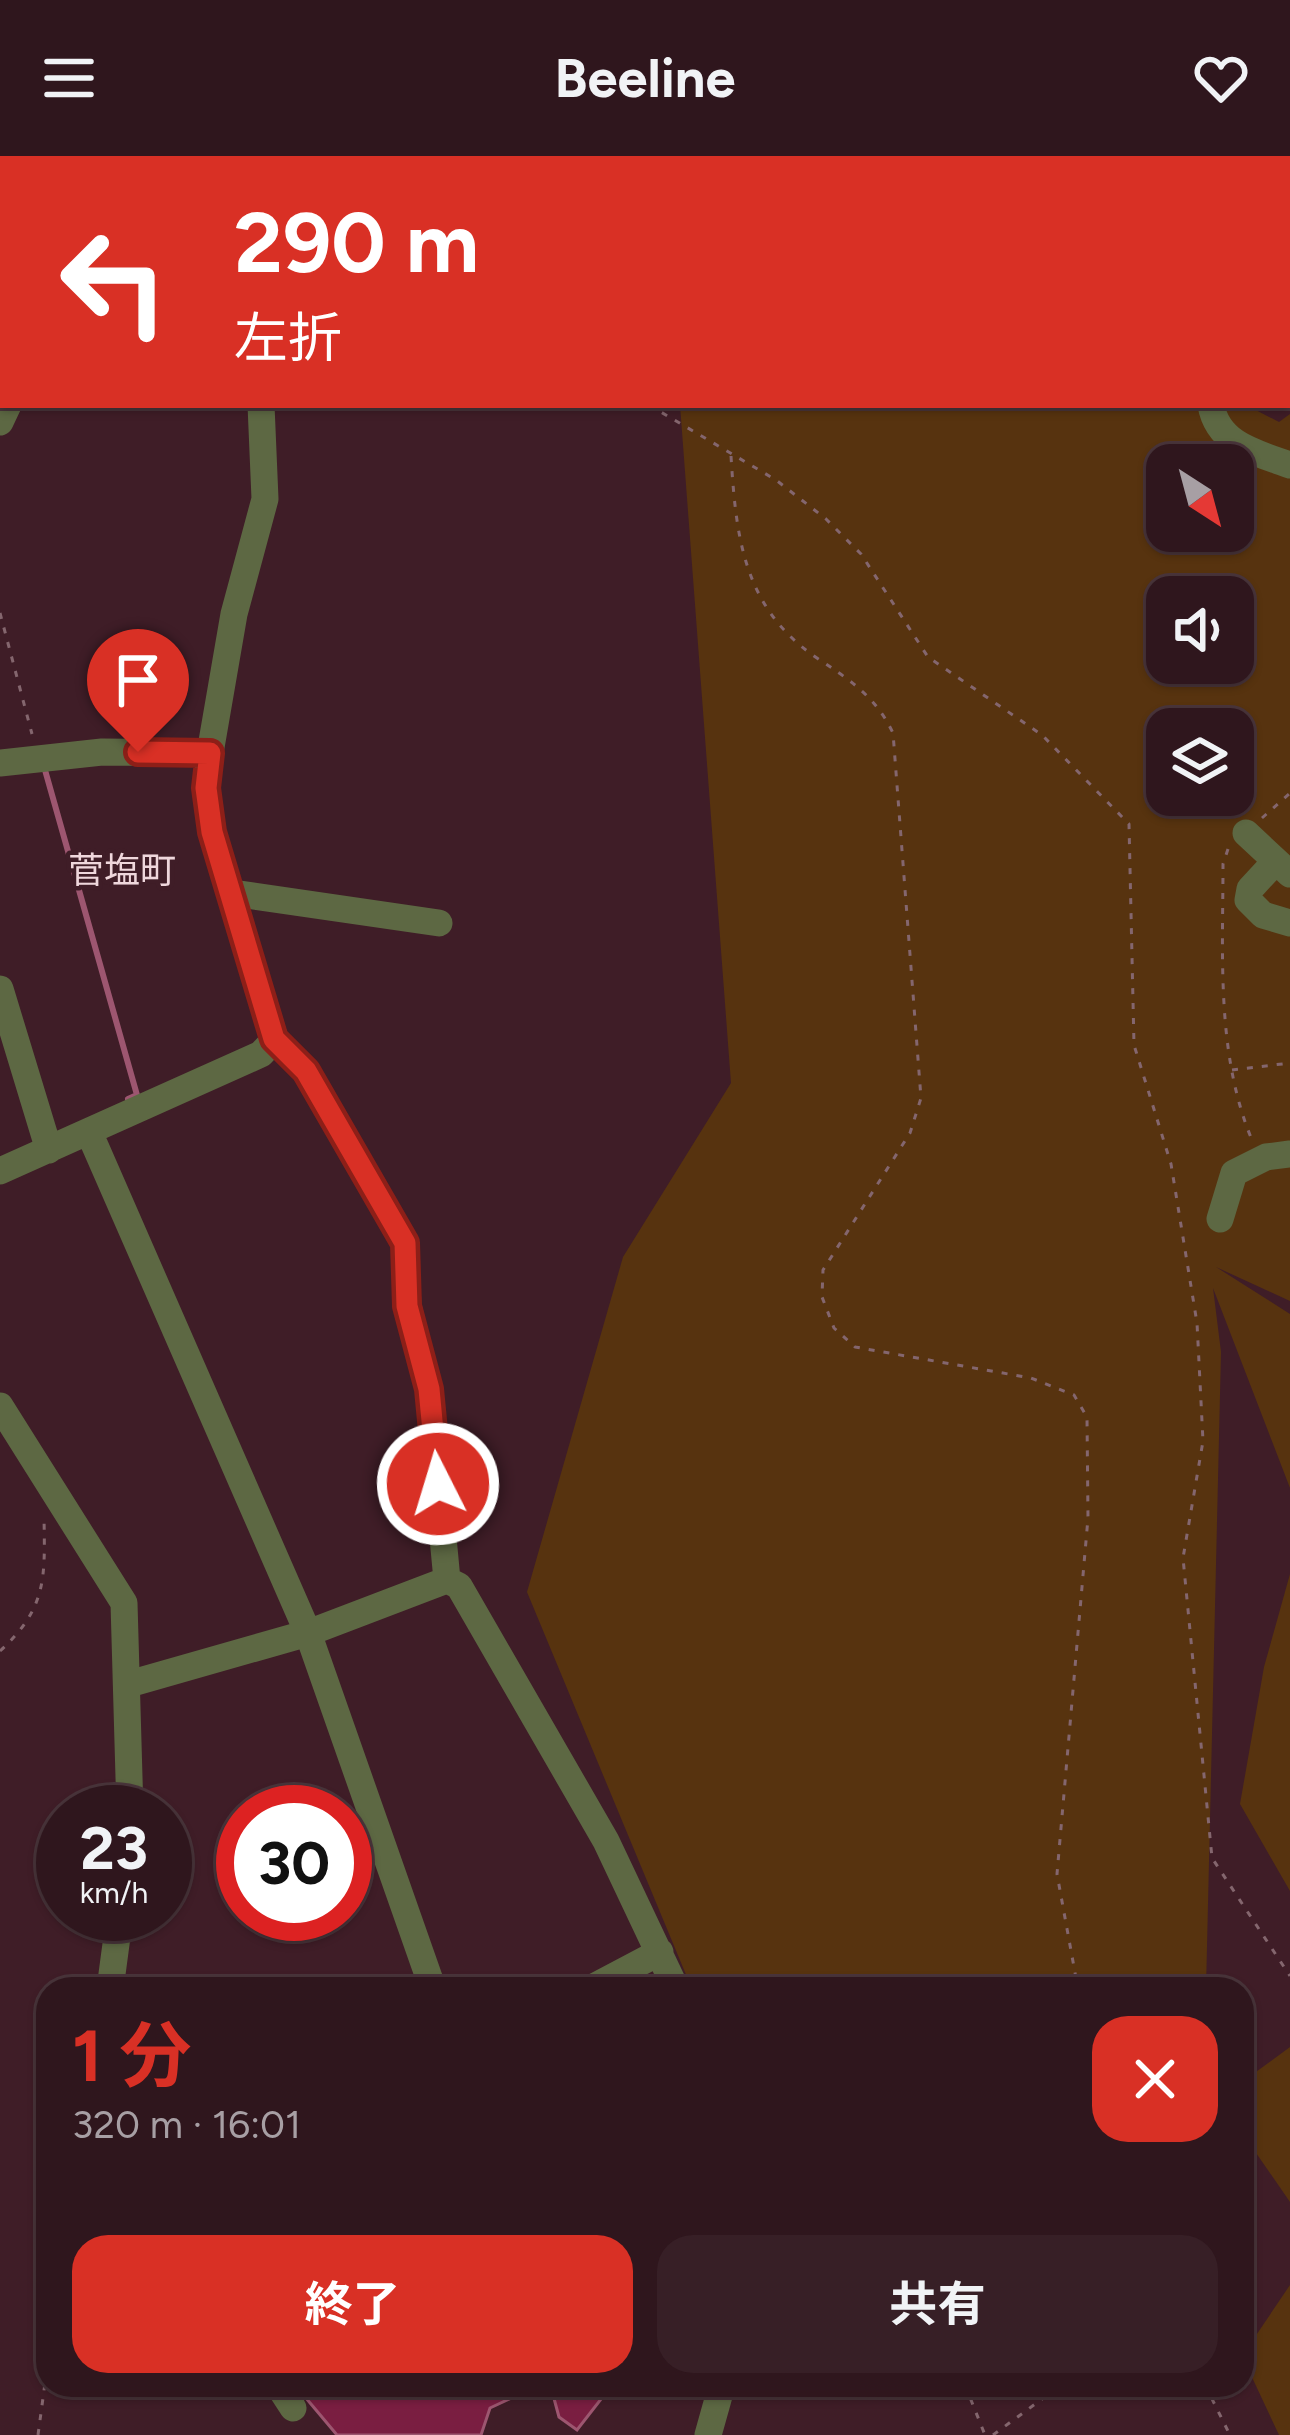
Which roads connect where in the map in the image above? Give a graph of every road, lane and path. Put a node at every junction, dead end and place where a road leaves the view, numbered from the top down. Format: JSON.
{"nodes":[{"id":1,"x":261,"y":408,"type":"edge"},
{"id":2,"x":654,"y":408,"type":"edge"},
{"id":3,"x":1212,"y":408,"type":"edge"},
{"id":4,"x":730,"y":454,"type":"junction"},
{"id":5,"x":1290,"y":465,"type":"edge"},
{"id":6,"x":0,"y":613,"type":"edge"},
{"id":7,"x":210,"y":753,"type":"junction"},
{"id":8,"x":39,"y":759,"type":"junction"},
{"id":9,"x":0,"y":763,"type":"edge"},
{"id":10,"x":1290,"y":794,"type":"edge"},
{"id":11,"x":1268,"y":813,"type":"dead end"},
{"id":12,"x":1246,"y":833,"type":"joint"},
{"id":13,"x":1282,"y":868,"type":"edge"},
{"id":14,"x":233,"y":893,"type":"junction"},
{"id":15,"x":439,"y":923,"type":"dead end"},
{"id":16,"x":1290,"y":923,"type":"edge"},
{"id":17,"x":0,"y":989,"type":"edge"},
{"id":18,"x":274,"y":1039,"type":"junction"},
{"id":19,"x":1290,"y":1063,"type":"edge"},
{"id":20,"x":1231,"y":1070,"type":"junction"},
{"id":21,"x":89,"y":1132,"type":"junction"},
{"id":22,"x":1250,"y":1135,"type":"dead end"},
{"id":23,"x":49,"y":1150,"type":"junction"},
{"id":24,"x":1290,"y":1154,"type":"edge"},
{"id":25,"x":0,"y":1171,"type":"edge"},
{"id":26,"x":1220,"y":1219,"type":"dead end"},
{"id":27,"x":0,"y":1406,"type":"edge"},
{"id":28,"x":50,"y":1487,"type":"junction"},
{"id":29,"x":446,"y":1580,"type":"junction"},
{"id":30,"x":308,"y":1633,"type":"junction"},
{"id":31,"x":0,"y":1651,"type":"edge"},
{"id":32,"x":129,"y":1684,"type":"junction"},
{"id":33,"x":130,"y":1785,"type":"edge"},
{"id":34,"x":116,"y":1941,"type":"edge"},
{"id":35,"x":660,"y":1952,"type":"junction"},
{"id":36,"x":1290,"y":1976,"type":"edge"},
{"id":37,"x":112,"y":1977,"type":"edge"},
{"id":38,"x":429,"y":1977,"type":"edge"},
{"id":39,"x":613,"y":1977,"type":"edge"},
{"id":40,"x":671,"y":1977,"type":"edge"},
{"id":41,"x":1076,"y":1977,"type":"edge"},
{"id":42,"x":43,"y":2397,"type":"edge"},
{"id":43,"x":719,"y":2397,"type":"edge"},
{"id":44,"x":970,"y":2397,"type":"edge"},
{"id":45,"x":1044,"y":2397,"type":"edge"},
{"id":46,"x":1210,"y":2397,"type":"edge"},
{"id":47,"x":38,"y":2435,"type":"edge"},
{"id":48,"x":708,"y":2435,"type":"edge"},
{"id":49,"x":985,"y":2435,"type":"edge"},
{"id":50,"x":993,"y":2435,"type":"edge"},
{"id":51,"x":1230,"y":2435,"type":"edge"}],
"edges":[{"from":1,"to":7,"type":"street"},
{"from":2,"to":4,"type":"path"},
{"from":3,"to":5,"type":"street"},
{"from":4,"to":36,"type":"path"},
{"from":4,"to":41,"type":"path"},
{"from":6,"to":8,"type":"path"},
{"from":7,"to":8,"type":"street"},
{"from":7,"to":14,"type":"street"},
{"from":8,"to":9,"type":"street"},
{"from":10,"to":11,"type":"path"},
{"from":12,"to":13,"type":"street"},
{"from":12,"to":20,"type":"path"},
{"from":13,"to":16,"type":"street"},
{"from":14,"to":15,"type":"street"},
{"from":14,"to":18,"type":"street"},
{"from":17,"to":23,"type":"street"},
{"from":18,"to":21,"type":"street"},
{"from":18,"to":29,"type":"street"},
{"from":19,"to":20,"type":"path"},
{"from":20,"to":22,"type":"path"},
{"from":21,"to":23,"type":"street"},
{"from":21,"to":30,"type":"street"},
{"from":23,"to":25,"type":"street"},
{"from":24,"to":26,"type":"street"},
{"from":27,"to":28,"type":"street"},
{"from":28,"to":31,"type":"path"},
{"from":28,"to":32,"type":"street"},
{"from":29,"to":30,"type":"street"},
{"from":29,"to":35,"type":"street"},
{"from":30,"to":32,"type":"street"},
{"from":30,"to":38,"type":"street"},
{"from":32,"to":33,"type":"street"},
{"from":34,"to":37,"type":"street"},
{"from":35,"to":39,"type":"street"},
{"from":35,"to":40,"type":"street"},
{"from":42,"to":47,"type":"path"},
{"from":43,"to":48,"type":"street"},
{"from":44,"to":49,"type":"path"},
{"from":45,"to":50,"type":"path"},
{"from":46,"to":51,"type":"path"}]}
